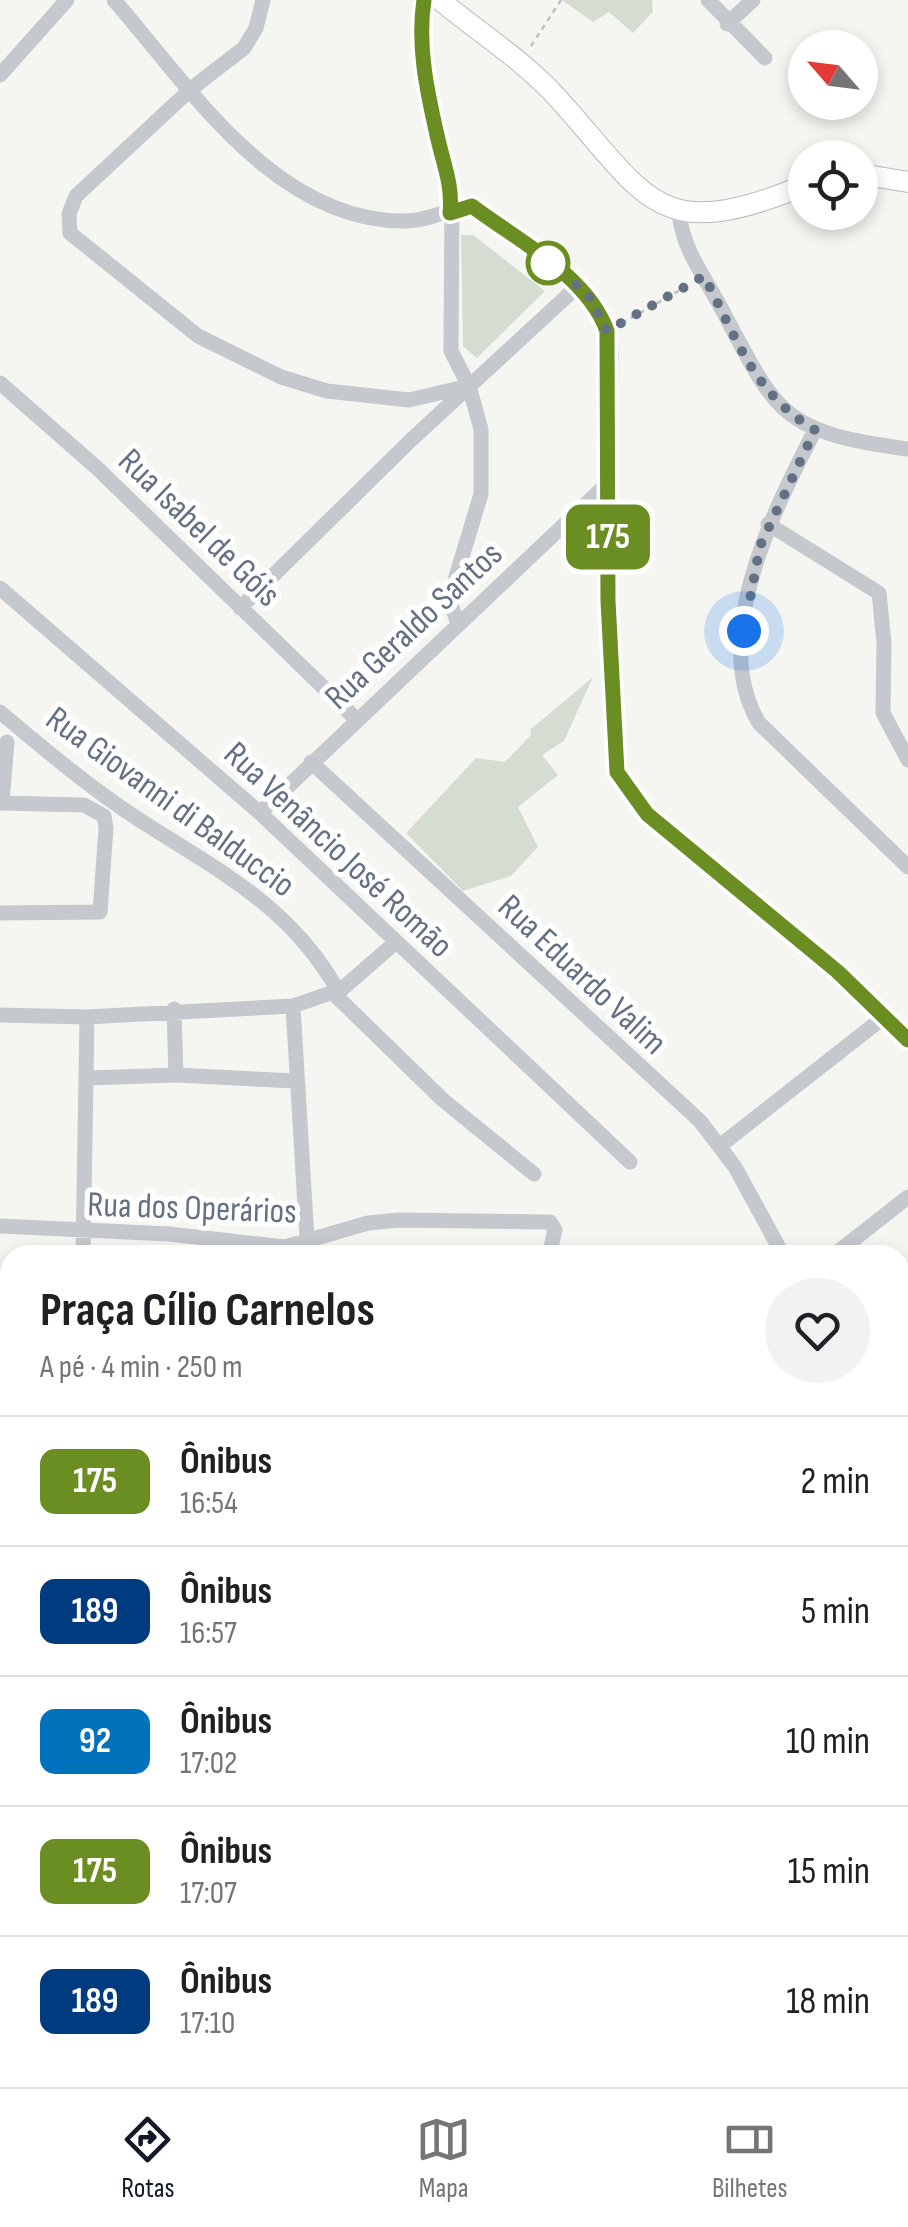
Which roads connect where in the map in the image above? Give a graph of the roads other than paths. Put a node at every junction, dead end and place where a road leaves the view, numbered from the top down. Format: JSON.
{"nodes":[{"id":1,"x":67,"y":0,"type":"edge"},
{"id":2,"x":114,"y":0,"type":"edge"},
{"id":3,"x":263,"y":0,"type":"edge"},
{"id":4,"x":424,"y":0,"type":"edge"},
{"id":5,"x":440,"y":0,"type":"edge"},
{"id":6,"x":708,"y":0,"type":"edge"},
{"id":7,"x":754,"y":0,"type":"edge"},
{"id":8,"x":726,"y":24,"type":"junction"},
{"id":9,"x":765,"y":58,"type":"dead end"},
{"id":10,"x":0,"y":75,"type":"edge"},
{"id":11,"x":192,"y":89,"type":"junction"},
{"id":12,"x":878,"y":177,"type":"edge"},
{"id":13,"x":908,"y":182,"type":"edge"},
{"id":14,"x":788,"y":192,"type":"edge"},
{"id":15,"x":678,"y":212,"type":"junction"},
{"id":16,"x":450,"y":213,"type":"junction"},
{"id":17,"x":578,"y":286,"type":"junction"},
{"id":18,"x":0,"y":382,"type":"edge"},
{"id":19,"x":469,"y":386,"type":"junction"},
{"id":20,"x":815,"y":430,"type":"junction"},
{"id":21,"x":908,"y":449,"type":"edge"},
{"id":22,"x":608,"y":483,"type":"junction"},
{"id":23,"x":768,"y":524,"type":"junction"},
{"id":24,"x":0,"y":588,"type":"edge"},
{"id":25,"x":240,"y":608,"type":"junction"},
{"id":26,"x":458,"y":623,"type":"junction"},
{"id":27,"x":0,"y":712,"type":"edge"},
{"id":28,"x":356,"y":718,"type":"junction"},
{"id":29,"x":6,"y":742,"type":"dead end"},
{"id":30,"x":908,"y":760,"type":"edge"},
{"id":31,"x":311,"y":762,"type":"junction"},
{"id":32,"x":1,"y":803,"type":"edge"},
{"id":33,"x":95,"y":803,"type":"junction"},
{"id":34,"x":260,"y":813,"type":"junction"},
{"id":35,"x":908,"y":867,"type":"edge"},
{"id":36,"x":0,"y":913,"type":"edge"},
{"id":37,"x":396,"y":942,"type":"junction"},
{"id":38,"x":336,"y":992,"type":"junction"},
{"id":39,"x":293,"y":1006,"type":"junction"},
{"id":40,"x":174,"y":1010,"type":"junction"},
{"id":41,"x":0,"y":1016,"type":"edge"},
{"id":42,"x":87,"y":1017,"type":"junction"},
{"id":43,"x":884,"y":1018,"type":"junction"},
{"id":44,"x":908,"y":1040,"type":"edge"},
{"id":45,"x":176,"y":1075,"type":"junction"},
{"id":46,"x":88,"y":1078,"type":"junction"},
{"id":47,"x":296,"y":1081,"type":"junction"},
{"id":48,"x":721,"y":1145,"type":"junction"},
{"id":49,"x":630,"y":1162,"type":"dead end"},
{"id":50,"x":534,"y":1174,"type":"dead end"},
{"id":51,"x":908,"y":1197,"type":"edge"},
{"id":52,"x":0,"y":1226,"type":"edge"},
{"id":53,"x":83,"y":1234,"type":"junction"},
{"id":54,"x":83,"y":1245,"type":"edge"},
{"id":55,"x":218,"y":1245,"type":"edge"},
{"id":56,"x":308,"y":1245,"type":"edge"},
{"id":57,"x":317,"y":1245,"type":"edge"},
{"id":58,"x":550,"y":1245,"type":"edge"},
{"id":59,"x":777,"y":1245,"type":"edge"},
{"id":60,"x":847,"y":1245,"type":"edge"}],
"edges":[{"from":1,"to":10,"type":"street"},
{"from":2,"to":11,"type":"street"},
{"from":3,"to":11,"type":"street"},
{"from":4,"to":16,"type":"street"},
{"from":5,"to":15,"type":"main road"},
{"from":6,"to":8,"type":"street"},
{"from":7,"to":8,"type":"street"},
{"from":8,"to":9,"type":"street"},
{"from":11,"to":16,"type":"street"},
{"from":11,"to":19,"type":"street"},
{"from":12,"to":13,"type":"main road"},
{"from":14,"to":15,"type":"main road"},
{"from":15,"to":20,"type":"street"},
{"from":16,"to":17,"type":"street"},
{"from":16,"to":19,"type":"street"},
{"from":17,"to":19,"type":"street"},
{"from":17,"to":22,"type":"street"},
{"from":18,"to":25,"type":"street","name":"Rua Isabel de Góis"},
{"from":19,"to":25,"type":"street"},
{"from":19,"to":26,"type":"street"},
{"from":20,"to":21,"type":"street"},
{"from":20,"to":23,"type":"street"},
{"from":22,"to":26,"type":"street","name":"Rua Geraldo Santos"},
{"from":22,"to":43,"type":"street"},
{"from":23,"to":30,"type":"street"},
{"from":23,"to":35,"type":"street"},
{"from":24,"to":34,"type":"street","name":"Rua Venâncio José Romão"},
{"from":25,"to":28,"type":"street","name":"Rua Isabel de Góis"},
{"from":26,"to":28,"type":"street","name":"Rua Geraldo Santos"},
{"from":27,"to":33,"type":"street","name":"Rua Giovanni di Balduccio"},
{"from":28,"to":31,"type":"street","name":"Rua Geraldo Santos"},
{"from":29,"to":32,"type":"street"},
{"from":31,"to":34,"type":"street","name":"Rua Geraldo Santos"},
{"from":31,"to":48,"type":"street","name":"Rua Eduardo Valim"},
{"from":32,"to":33,"type":"street"},
{"from":33,"to":36,"type":"street"},
{"from":33,"to":38,"type":"street","name":"Rua Giovanni di Balduccio"},
{"from":34,"to":37,"type":"street","name":"Rua Venâncio José Romão"},
{"from":37,"to":38,"type":"street"},
{"from":37,"to":49,"type":"street","name":"Rua Venâncio José Romão"},
{"from":38,"to":39,"type":"street"},
{"from":38,"to":50,"type":"street","name":"Rua Giovanni di Balduccio"},
{"from":39,"to":40,"type":"street"},
{"from":39,"to":47,"type":"street"},
{"from":40,"to":42,"type":"street"},
{"from":40,"to":45,"type":"street"},
{"from":41,"to":42,"type":"street"},
{"from":42,"to":46,"type":"street"},
{"from":43,"to":44,"type":"street"},
{"from":43,"to":48,"type":"street"},
{"from":45,"to":46,"type":"street"},
{"from":45,"to":47,"type":"street"},
{"from":46,"to":53,"type":"street"},
{"from":47,"to":56,"type":"street"},
{"from":48,"to":59,"type":"street","name":"Rua Eduardo Valim"},
{"from":51,"to":60,"type":"street"},
{"from":52,"to":53,"type":"street","name":"Rua dos Operários"},
{"from":53,"to":54,"type":"street"},
{"from":53,"to":55,"type":"street","name":"Rua dos Operários"},
{"from":57,"to":58,"type":"street","name":"Rua dos Operários"}]}
